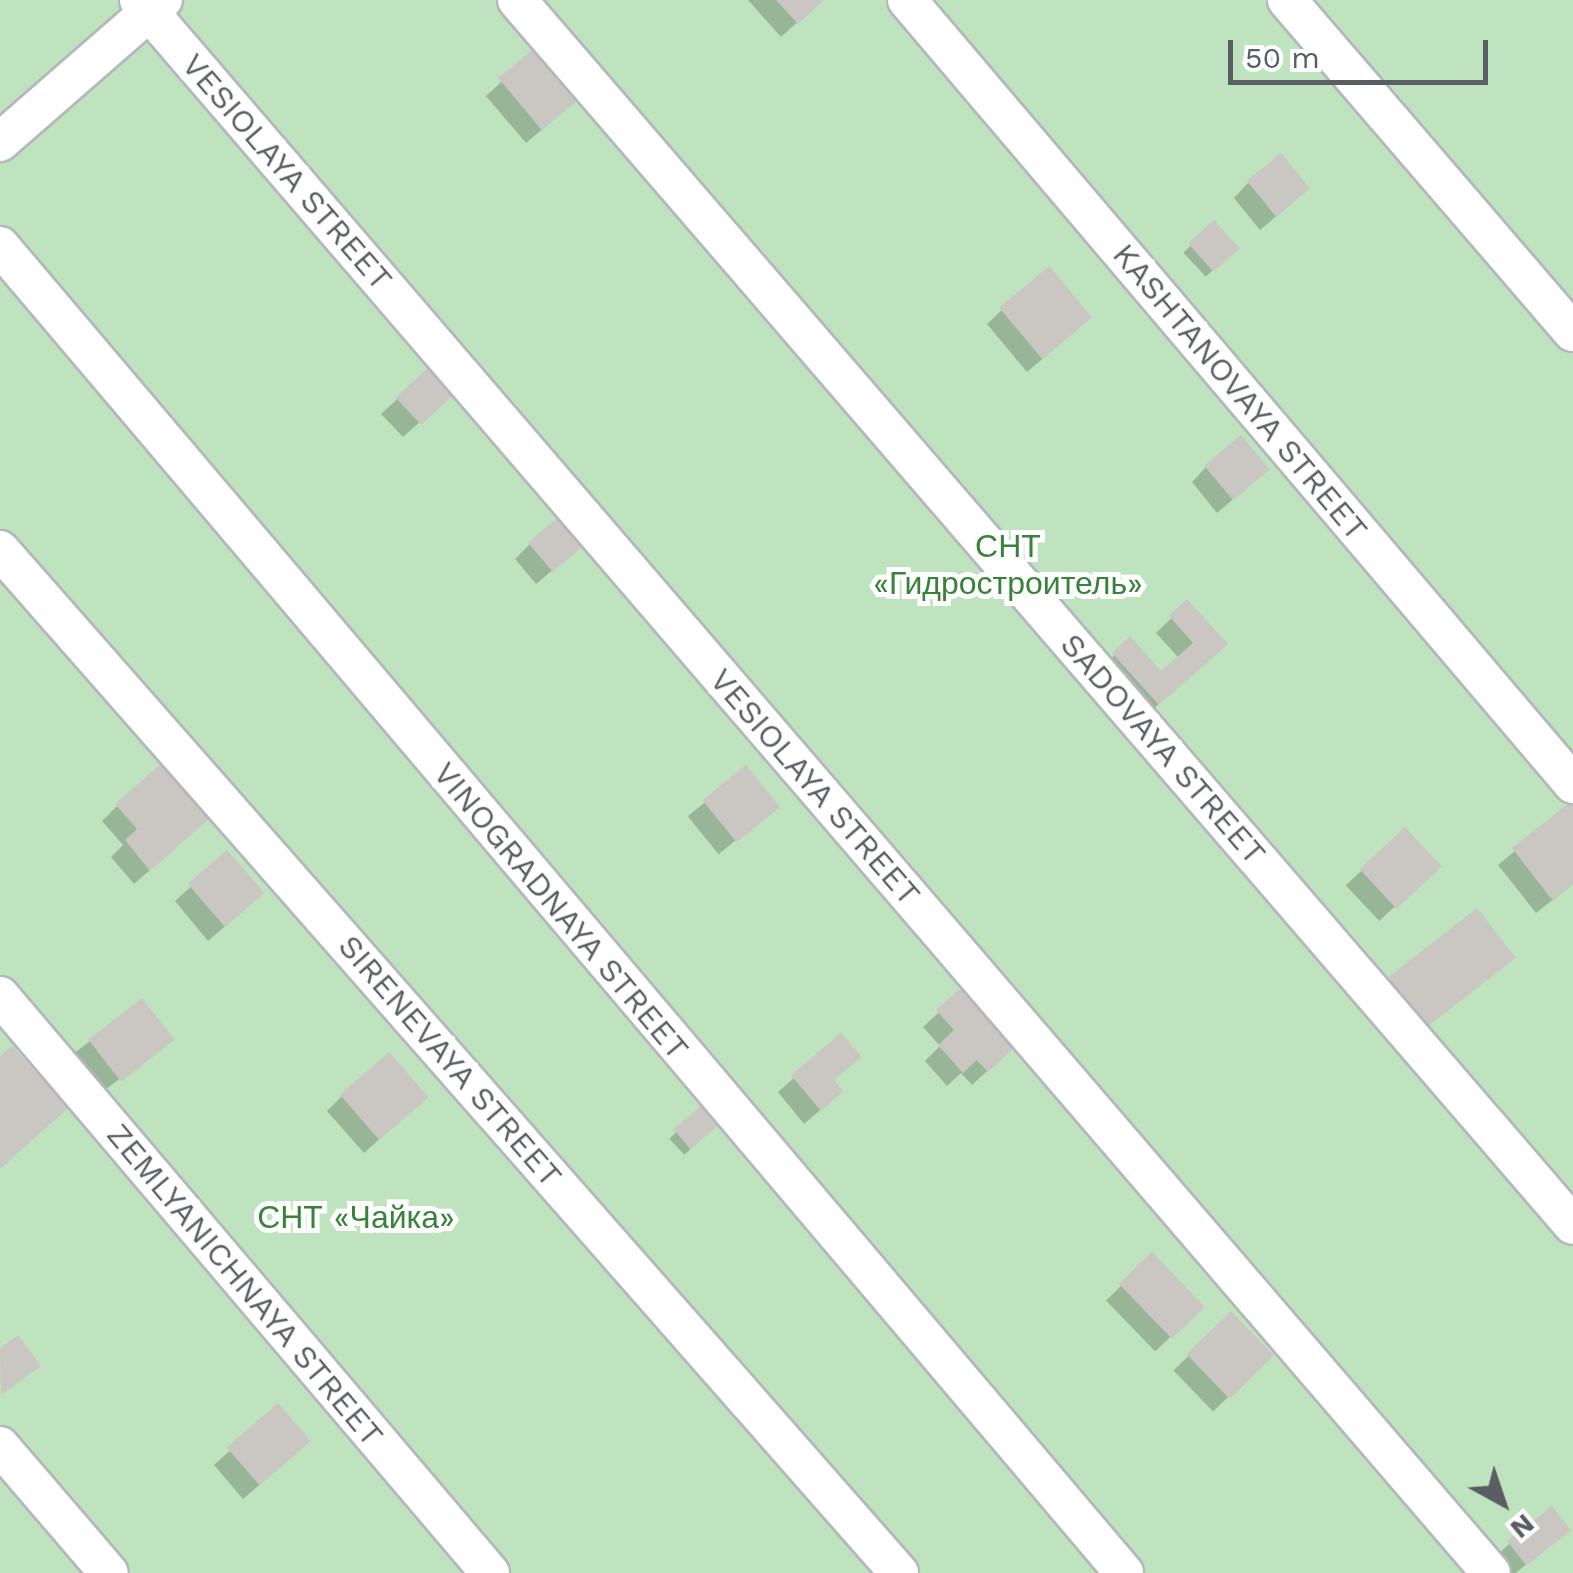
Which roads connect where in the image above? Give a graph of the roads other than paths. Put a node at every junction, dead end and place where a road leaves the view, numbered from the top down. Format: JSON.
{"nodes":[{"id":1,"x":517,"y":0,"type":"edge"},
{"id":2,"x":907,"y":0,"type":"edge"},
{"id":3,"x":1288,"y":0,"type":"edge"},
{"id":4,"x":150,"y":4,"type":"edge"},
{"id":5,"x":0,"y":142,"type":"edge"},
{"id":6,"x":0,"y":246,"type":"edge"},
{"id":7,"x":1573,"y":332,"type":"edge"},
{"id":8,"x":0,"y":550,"type":"edge"},
{"id":9,"x":1573,"y":784,"type":"edge"},
{"id":10,"x":0,"y":996,"type":"edge"},
{"id":11,"x":1573,"y":1225,"type":"edge"},
{"id":12,"x":0,"y":1446,"type":"edge"},
{"id":13,"x":109,"y":1573,"type":"edge"},
{"id":14,"x":490,"y":1573,"type":"edge"},
{"id":15,"x":900,"y":1573,"type":"edge"},
{"id":16,"x":1124,"y":1573,"type":"edge"},
{"id":17,"x":1491,"y":1573,"type":"edge"}],
"edges":[{"from":1,"to":11,"type":"street","name":"SADOVAYA STREET"},
{"from":2,"to":9,"type":"street","name":"KASHTANOVAYA STREET"},
{"from":3,"to":7,"type":"street"},
{"from":4,"to":5,"type":"street"},
{"from":4,"to":17,"type":"street","name":"VESIOLAYA STREET"},
{"from":6,"to":16,"type":"street","name":"VINOGRADNAYA STREET"},
{"from":8,"to":15,"type":"street","name":"SIRENEVAYA STREET"},
{"from":10,"to":14,"type":"street","name":"ZEMLYANICHNAYA STREET"},
{"from":12,"to":13,"type":"street"}]}
